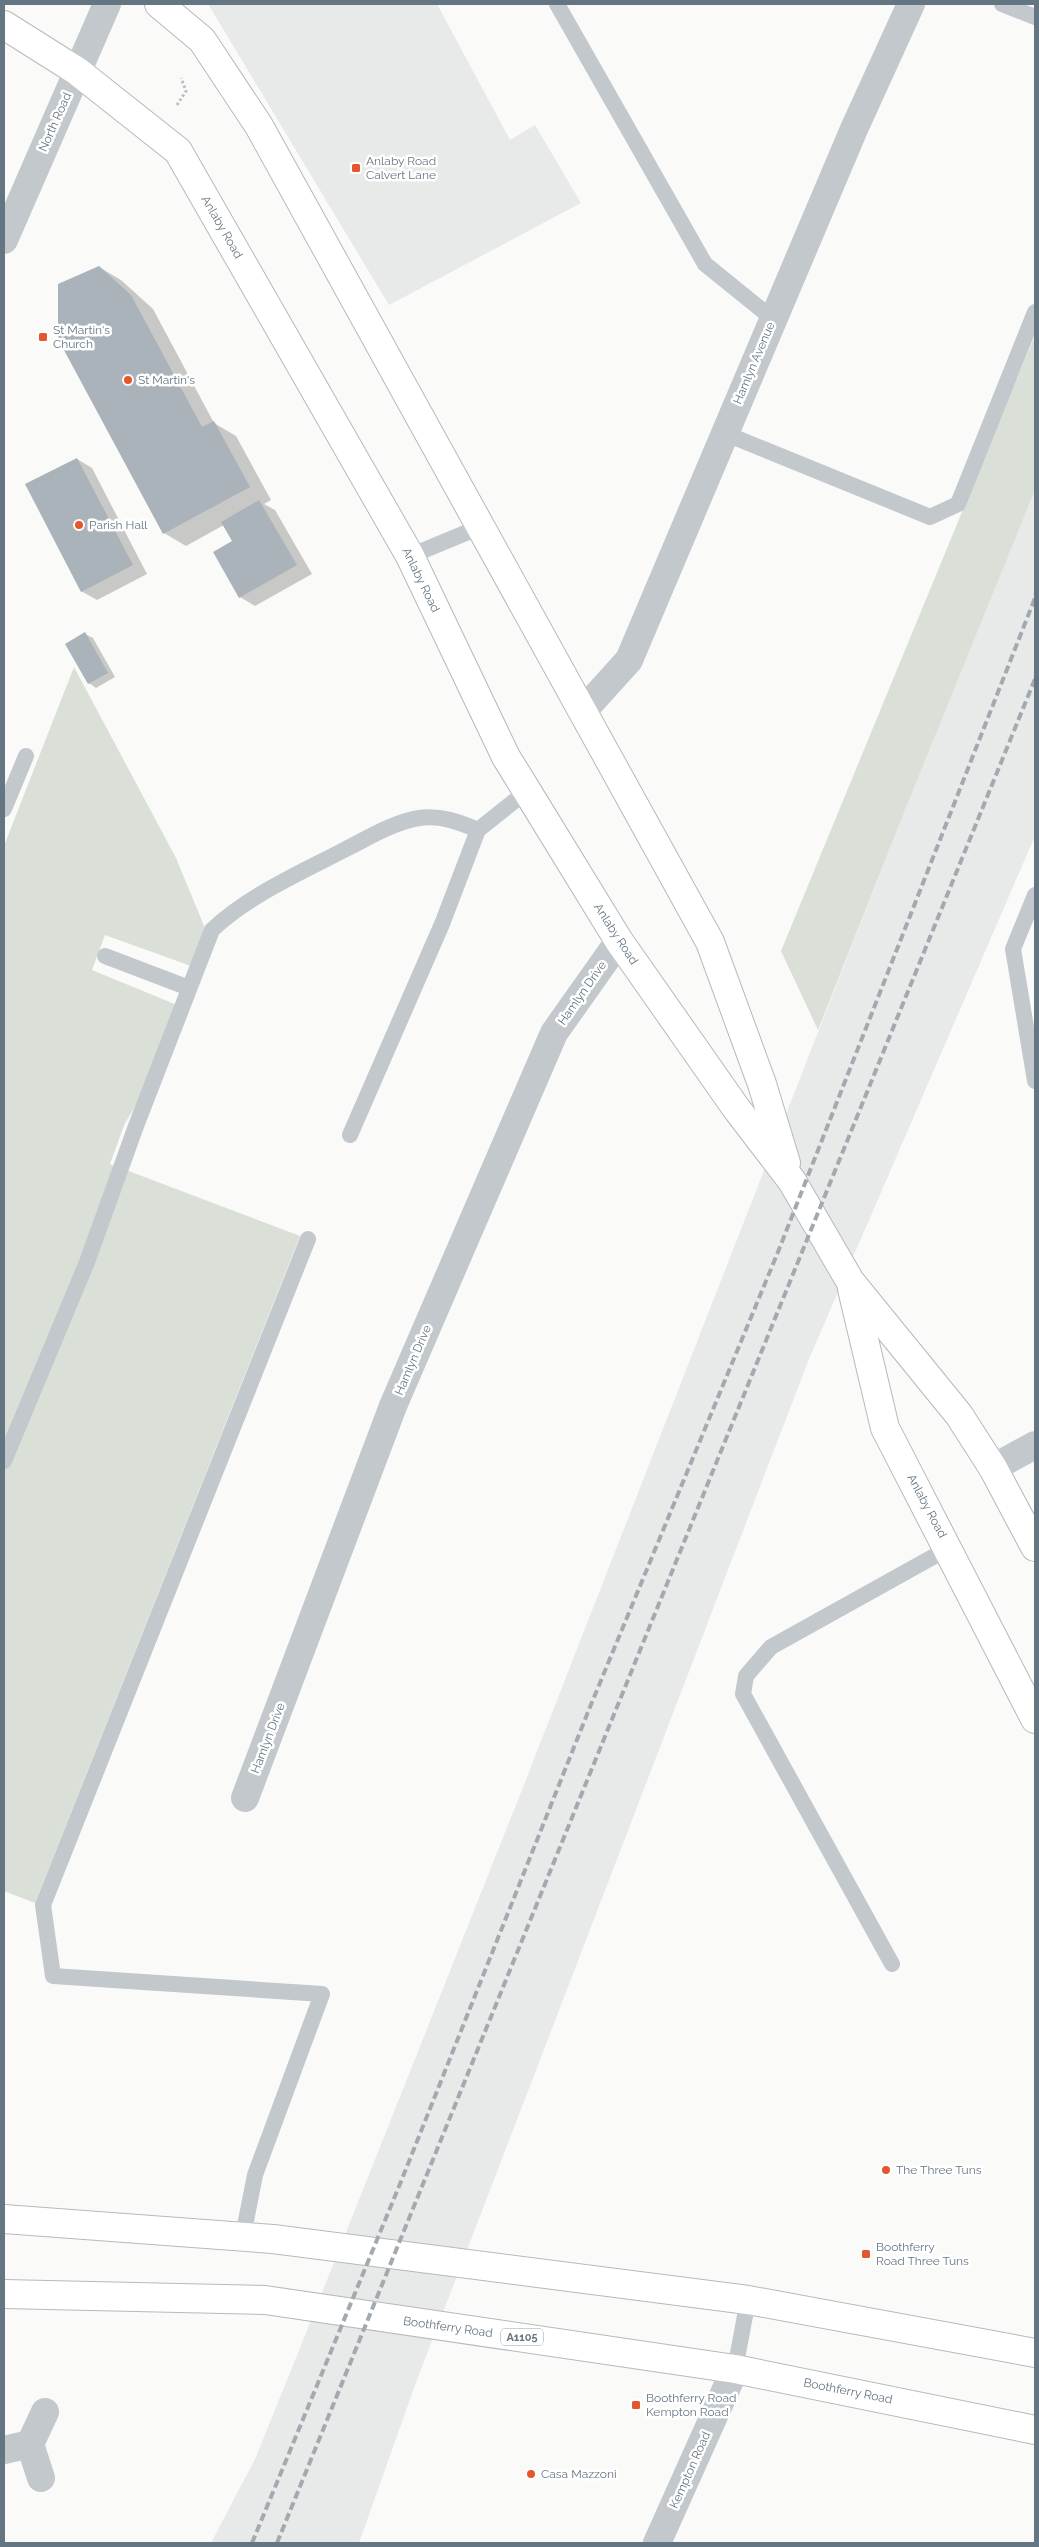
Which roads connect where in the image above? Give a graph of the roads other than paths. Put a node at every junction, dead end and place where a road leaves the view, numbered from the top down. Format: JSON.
{"nodes":[{"id":1,"x":107,"y":4,"type":"edge"},
{"id":2,"x":159,"y":4,"type":"edge"},
{"id":3,"x":557,"y":4,"type":"edge"},
{"id":4,"x":911,"y":4,"type":"edge"},
{"id":5,"x":1002,"y":4,"type":"edge"},
{"id":6,"x":1035,"y":17,"type":"edge"},
{"id":7,"x":4,"y":25,"type":"edge"},
{"id":8,"x":77,"y":71,"type":"junction"},
{"id":9,"x":4,"y":240,"type":"edge"},
{"id":10,"x":1035,"y":312,"type":"edge"},
{"id":11,"x":773,"y":320,"type":"junction"},
{"id":12,"x":724,"y":433,"type":"junction"},
{"id":13,"x":480,"y":527,"type":"junction"},
{"id":14,"x":410,"y":556,"type":"junction"},
{"id":15,"x":582,"y":712,"type":"junction"},
{"id":16,"x":26,"y":756,"type":"dead end"},
{"id":17,"x":527,"y":791,"type":"junction"},
{"id":18,"x":4,"y":809,"type":"edge"},
{"id":19,"x":478,"y":830,"type":"junction"},
{"id":20,"x":1035,"y":895,"type":"edge"},
{"id":21,"x":619,"y":940,"type":"junction"},
{"id":22,"x":105,"y":956,"type":"dead end"},
{"id":23,"x":189,"y":988,"type":"junction"},
{"id":24,"x":1035,"y":1081,"type":"edge"},
{"id":25,"x":350,"y":1135,"type":"dead end"},
{"id":26,"x":792,"y":1182,"type":"junction"},
{"id":27,"x":308,"y":1239,"type":"dead end"},
{"id":28,"x":850,"y":1281,"type":"junction"},
{"id":29,"x":1035,"y":1445,"type":"edge"},
{"id":30,"x":4,"y":1461,"type":"edge"},
{"id":31,"x":993,"y":1468,"type":"junction"},
{"id":32,"x":1035,"y":1546,"type":"edge"},
{"id":33,"x":949,"y":1548,"type":"junction"},
{"id":34,"x":1035,"y":1719,"type":"edge"},
{"id":35,"x":245,"y":1798,"type":"dead end"},
{"id":36,"x":892,"y":1964,"type":"dead end"},
{"id":37,"x":4,"y":2218,"type":"edge"},
{"id":38,"x":243,"y":2236,"type":"junction"},
{"id":39,"x":4,"y":2294,"type":"edge"},
{"id":40,"x":748,"y":2300,"type":"junction"},
{"id":41,"x":1035,"y":2353,"type":"edge"},
{"id":42,"x":735,"y":2369,"type":"junction"},
{"id":43,"x":45,"y":2412,"type":"dead end"},
{"id":44,"x":1035,"y":2430,"type":"edge"},
{"id":45,"x":30,"y":2444,"type":"junction"},
{"id":46,"x":4,"y":2450,"type":"edge"},
{"id":47,"x":41,"y":2478,"type":"dead end"},
{"id":48,"x":657,"y":2543,"type":"edge"}],
"edges":[{"from":1,"to":8,"type":"street","name":"North Road"},
{"from":2,"to":13,"type":"main road","name":"Anlaby Road"},
{"from":3,"to":11,"type":"lane"},
{"from":4,"to":11,"type":"street","name":"Hamlyn Avenue"},
{"from":5,"to":6,"type":"lane"},
{"from":7,"to":8,"type":"main road","name":"Anlaby Road"},
{"from":8,"to":9,"type":"street","name":"North Road"},
{"from":8,"to":14,"type":"main road","name":"Anlaby Road"},
{"from":10,"to":12,"type":"lane"},
{"from":11,"to":12,"type":"street","name":"Hamlyn Avenue"},
{"from":12,"to":15,"type":"street","name":"Hamlyn Avenue"},
{"from":13,"to":14,"type":"lane"},
{"from":13,"to":15,"type":"main road","name":"Anlaby Road"},
{"from":14,"to":17,"type":"main road","name":"Anlaby Road"},
{"from":15,"to":26,"type":"main road","name":"Anlaby Road"},
{"from":16,"to":18,"type":"lane"},
{"from":17,"to":19,"type":"lane"},
{"from":17,"to":21,"type":"main road","name":"Anlaby Road"},
{"from":19,"to":23,"type":"lane"},
{"from":19,"to":25,"type":"lane"},
{"from":20,"to":24,"type":"lane"},
{"from":21,"to":26,"type":"main road","name":"Anlaby Road"},
{"from":21,"to":35,"type":"street","name":"Hamlyn Drive"},
{"from":22,"to":23,"type":"lane"},
{"from":23,"to":30,"type":"lane"},
{"from":26,"to":28,"type":"main road","name":"Anlaby Road"},
{"from":27,"to":38,"type":"lane"},
{"from":28,"to":31,"type":"main road","name":"Anlaby Road"},
{"from":28,"to":33,"type":"main road","name":"Anlaby Road"},
{"from":29,"to":31,"type":"street"},
{"from":31,"to":32,"type":"main road","name":"Anlaby Road"},
{"from":33,"to":34,"type":"main road","name":"Anlaby Road"},
{"from":33,"to":36,"type":"lane"},
{"from":37,"to":38,"type":"main road"},
{"from":38,"to":40,"type":"main road"},
{"from":39,"to":42,"type":"main road","name":"Boothferry Road","number":"A1105"},
{"from":40,"to":41,"type":"main road"},
{"from":40,"to":42,"type":"lane"},
{"from":42,"to":44,"type":"main road","name":"Boothferry Road","number":"A1105"},
{"from":42,"to":48,"type":"street","name":"Kempton Road"},
{"from":43,"to":45,"type":"street"},
{"from":45,"to":46,"type":"street"},
{"from":45,"to":47,"type":"street"}]}
